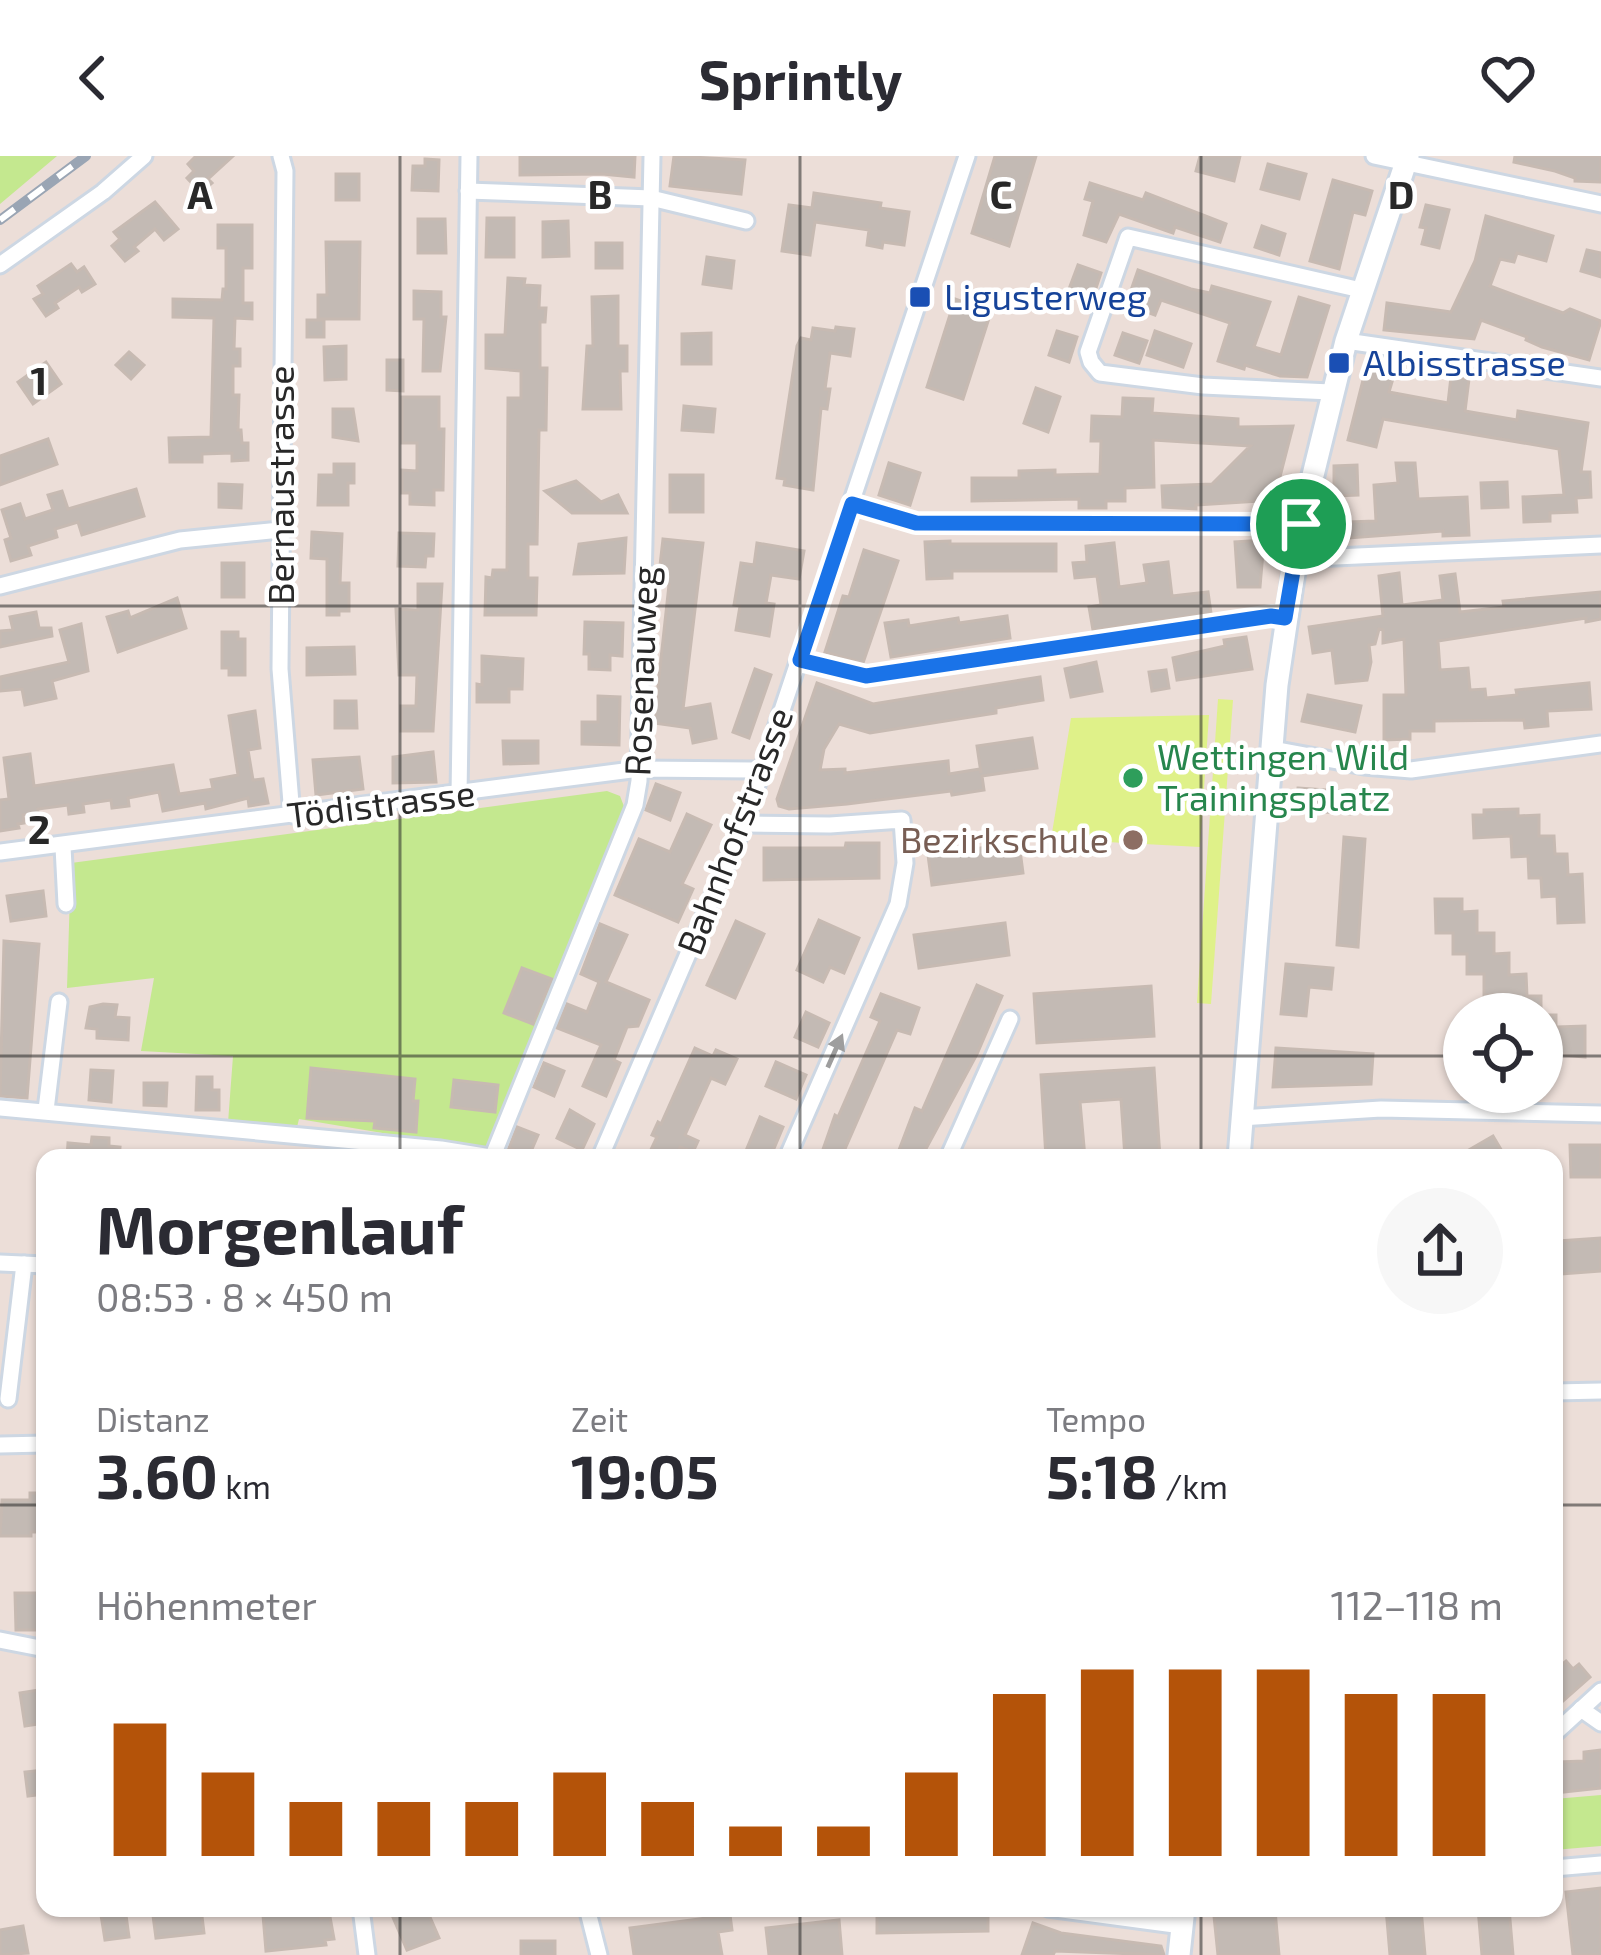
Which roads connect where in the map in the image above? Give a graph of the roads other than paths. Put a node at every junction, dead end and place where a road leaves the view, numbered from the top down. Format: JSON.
{"nodes":[{"id":1,"x":144,"y":156,"type":"edge"},
{"id":2,"x":281,"y":156,"type":"edge"},
{"id":3,"x":469,"y":156,"type":"edge"},
{"id":4,"x":652,"y":156,"type":"edge"},
{"id":5,"x":967,"y":156,"type":"edge"},
{"id":6,"x":1374,"y":156,"type":"edge"},
{"id":7,"x":1407,"y":159,"type":"edge"},
{"id":8,"x":468,"y":191,"type":"junction"},
{"id":9,"x":651,"y":198,"type":"junction"},
{"id":10,"x":1601,"y":204,"type":"edge"},
{"id":11,"x":746,"y":221,"type":"dead end"},
{"id":12,"x":0,"y":265,"type":"edge"},
{"id":13,"x":1361,"y":290,"type":"junction"},
{"id":14,"x":1346,"y":341,"type":"junction"},
{"id":15,"x":1601,"y":378,"type":"edge"},
{"id":16,"x":1331,"y":392,"type":"junction"},
{"id":17,"x":852,"y":504,"type":"junction"},
{"id":18,"x":1301,"y":524,"type":"junction"},
{"id":19,"x":280,"y":530,"type":"junction"},
{"id":20,"x":1601,"y":544,"type":"edge"},
{"id":21,"x":1296,"y":554,"type":"junction"},
{"id":22,"x":0,"y":586,"type":"edge"},
{"id":23,"x":1285,"y":618,"type":"junction"},
{"id":24,"x":800,"y":660,"type":"junction"},
{"id":25,"x":1601,"y":745,"type":"edge"},
{"id":26,"x":1273,"y":749,"type":"junction"},
{"id":27,"x":639,"y":769,"type":"junction"},
{"id":28,"x":762,"y":774,"type":"junction"},
{"id":29,"x":458,"y":795,"type":"junction"},
{"id":30,"x":292,"y":815,"type":"junction"},
{"id":31,"x":744,"y":824,"type":"junction"},
{"id":32,"x":64,"y":847,"type":"junction"},
{"id":33,"x":0,"y":852,"type":"edge"},
{"id":34,"x":66,"y":904,"type":"dead end"},
{"id":35,"x":59,"y":1002,"type":"dead end"},
{"id":36,"x":1010,"y":1019,"type":"dead end"},
{"id":37,"x":0,"y":1108,"type":"edge"},
{"id":38,"x":46,"y":1110,"type":"junction"},
{"id":39,"x":1601,"y":1114,"type":"edge"},
{"id":40,"x":1240,"y":1118,"type":"junction"},
{"id":41,"x":410,"y":1149,"type":"edge"},
{"id":42,"x":498,"y":1149,"type":"edge"},
{"id":43,"x":603,"y":1149,"type":"edge"},
{"id":44,"x":791,"y":1149,"type":"edge"},
{"id":45,"x":952,"y":1149,"type":"edge"},
{"id":46,"x":1239,"y":1149,"type":"edge"},
{"id":47,"x":0,"y":1263,"type":"edge"},
{"id":48,"x":23,"y":1264,"type":"junction"},
{"id":49,"x":36,"y":1265,"type":"edge"},
{"id":50,"x":1601,"y":1391,"type":"edge"},
{"id":51,"x":1563,"y":1392,"type":"edge"},
{"id":52,"x":8,"y":1400,"type":"dead end"},
{"id":53,"x":36,"y":1444,"type":"edge"},
{"id":54,"x":0,"y":1445,"type":"edge"},
{"id":55,"x":0,"y":1640,"type":"edge"},
{"id":56,"x":36,"y":1646,"type":"edge"},
{"id":57,"x":1601,"y":1691,"type":"edge"},
{"id":58,"x":1581,"y":1709,"type":"junction"},
{"id":59,"x":1601,"y":1723,"type":"edge"},
{"id":60,"x":1563,"y":1726,"type":"edge"},
{"id":61,"x":1601,"y":1864,"type":"edge"},
{"id":62,"x":1563,"y":1867,"type":"edge"},
{"id":63,"x":362,"y":1917,"type":"edge"},
{"id":64,"x":589,"y":1917,"type":"edge"},
{"id":65,"x":1183,"y":1917,"type":"edge"},
{"id":66,"x":367,"y":1955,"type":"edge"},
{"id":67,"x":598,"y":1955,"type":"edge"},
{"id":68,"x":1179,"y":1955,"type":"edge"}],
"edges":[{"from":1,"to":12,"type":"street"},
{"from":2,"to":19,"type":"street","name":"Bernaustrasse"},
{"from":3,"to":8,"type":"street"},
{"from":4,"to":9,"type":"street","name":"Rosenauweg"},
{"from":5,"to":17,"type":"street","name":"Bahnhofstrasse"},
{"from":6,"to":7,"type":"street"},
{"from":7,"to":10,"type":"street"},
{"from":7,"to":13,"type":"street"},
{"from":8,"to":9,"type":"street"},
{"from":8,"to":29,"type":"street"},
{"from":9,"to":11,"type":"street"},
{"from":9,"to":27,"type":"street","name":"Rosenauweg"},
{"from":13,"to":14,"type":"street"},
{"from":13,"to":16,"type":"street"},
{"from":14,"to":15,"type":"street"},
{"from":14,"to":16,"type":"street"},
{"from":16,"to":18,"type":"street"},
{"from":17,"to":18,"type":"street"},
{"from":17,"to":24,"type":"street","name":"Bahnhofstrasse"},
{"from":18,"to":21,"type":"street"},
{"from":19,"to":22,"type":"street"},
{"from":19,"to":30,"type":"street","name":"Bernaustrasse"},
{"from":20,"to":21,"type":"street"},
{"from":21,"to":23,"type":"street"},
{"from":23,"to":24,"type":"street"},
{"from":23,"to":26,"type":"street"},
{"from":24,"to":28,"type":"street","name":"Bahnhofstrasse"},
{"from":25,"to":26,"type":"street"},
{"from":26,"to":40,"type":"street"},
{"from":27,"to":28,"type":"street","name":"Tödistrasse"},
{"from":27,"to":29,"type":"street","name":"Tödistrasse"},
{"from":27,"to":42,"type":"street","name":"Rosenauweg"},
{"from":28,"to":31,"type":"street","name":"Bahnhofstrasse"},
{"from":29,"to":30,"type":"street","name":"Tödistrasse"},
{"from":30,"to":32,"type":"street","name":"Tödistrasse"},
{"from":31,"to":43,"type":"street","name":"Bahnhofstrasse"},
{"from":44,"to":31,"type":"street","one_way":true},
{"from":32,"to":33,"type":"street","name":"Tödistrasse"},
{"from":32,"to":34,"type":"street"},
{"from":35,"to":38,"type":"street"},
{"from":36,"to":45,"type":"street"},
{"from":37,"to":38,"type":"street"},
{"from":38,"to":41,"type":"street"},
{"from":39,"to":40,"type":"street"},
{"from":40,"to":46,"type":"street"},
{"from":47,"to":48,"type":"street"},
{"from":48,"to":49,"type":"street"},
{"from":48,"to":52,"type":"street"},
{"from":50,"to":51,"type":"street"},
{"from":53,"to":54,"type":"street"},
{"from":55,"to":56,"type":"street"},
{"from":57,"to":58,"type":"street"},
{"from":58,"to":59,"type":"street"},
{"from":58,"to":60,"type":"street"},
{"from":61,"to":62,"type":"street"},
{"from":63,"to":66,"type":"street"},
{"from":64,"to":67,"type":"street"},
{"from":65,"to":68,"type":"street"}]}
